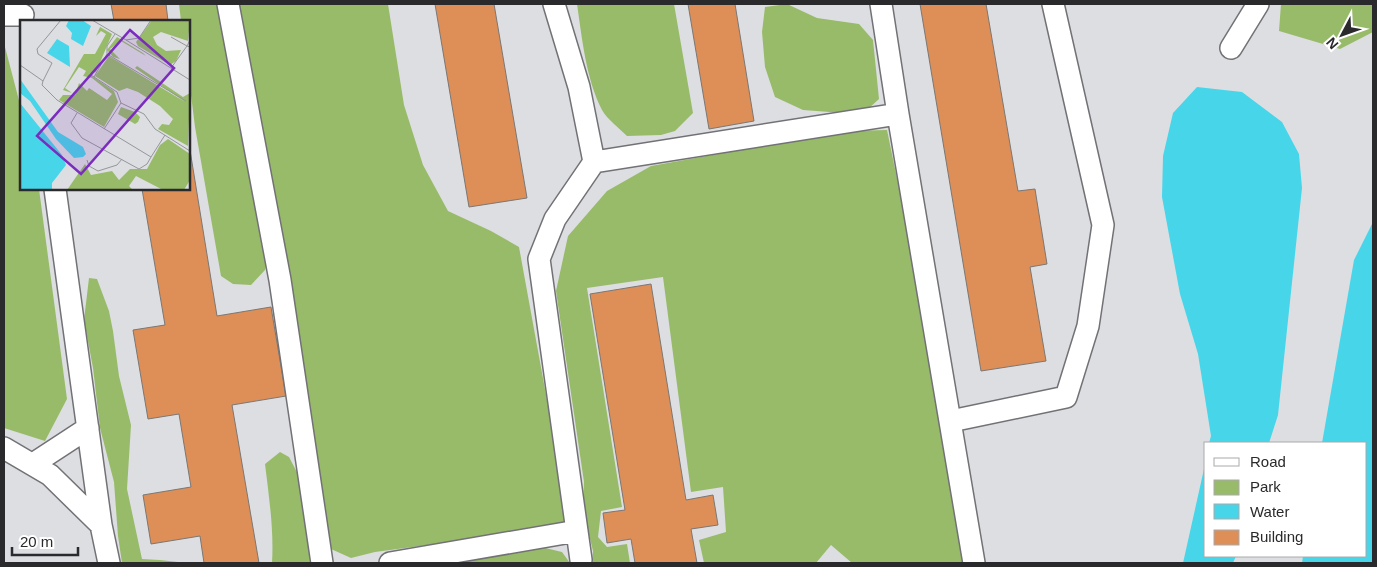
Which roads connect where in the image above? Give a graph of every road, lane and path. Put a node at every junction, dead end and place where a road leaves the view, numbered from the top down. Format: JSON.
{"nodes":[{"id":1,"x":228,"y":4,"type":"edge"},
{"id":2,"x":554,"y":4,"type":"edge"},
{"id":3,"x":881,"y":4,"type":"edge"},
{"id":4,"x":1053,"y":4,"type":"edge"},
{"id":5,"x":1258,"y":4,"type":"edge"},
{"id":6,"x":1230,"y":48,"type":"dead end"},
{"id":7,"x":898,"y":114,"type":"junction"},
{"id":8,"x":594,"y":162,"type":"junction"},
{"id":9,"x":55,"y":190,"type":"edge"},
{"id":10,"x":951,"y":421,"type":"junction"},
{"id":11,"x":88,"y":428,"type":"junction"},
{"id":12,"x":4,"y":448,"type":"edge"},
{"id":13,"x":33,"y":464,"type":"junction"},
{"id":14,"x":101,"y":525,"type":"junction"},
{"id":15,"x":576,"y":531,"type":"junction"},
{"id":16,"x":581,"y":560,"type":"dead end"},
{"id":17,"x":109,"y":563,"type":"edge"},
{"id":18,"x":322,"y":563,"type":"edge"},
{"id":19,"x":390,"y":563,"type":"edge"},
{"id":20,"x":974,"y":563,"type":"edge"}],
"edges":[{"from":1,"to":18,"type":"lane"},
{"from":2,"to":8,"type":"lane"},
{"from":3,"to":7,"type":"lane"},
{"from":4,"to":10,"type":"lane"},
{"from":5,"to":6,"type":"lane"},
{"from":7,"to":8,"type":"lane"},
{"from":7,"to":10,"type":"lane"},
{"from":8,"to":15,"type":"lane"},
{"from":9,"to":11,"type":"lane"},
{"from":10,"to":20,"type":"lane"},
{"from":11,"to":13,"type":"lane"},
{"from":11,"to":14,"type":"lane"},
{"from":12,"to":13,"type":"lane"},
{"from":13,"to":14,"type":"lane"},
{"from":14,"to":17,"type":"lane"},
{"from":15,"to":16,"type":"lane"},
{"from":15,"to":19,"type":"lane"}]}
